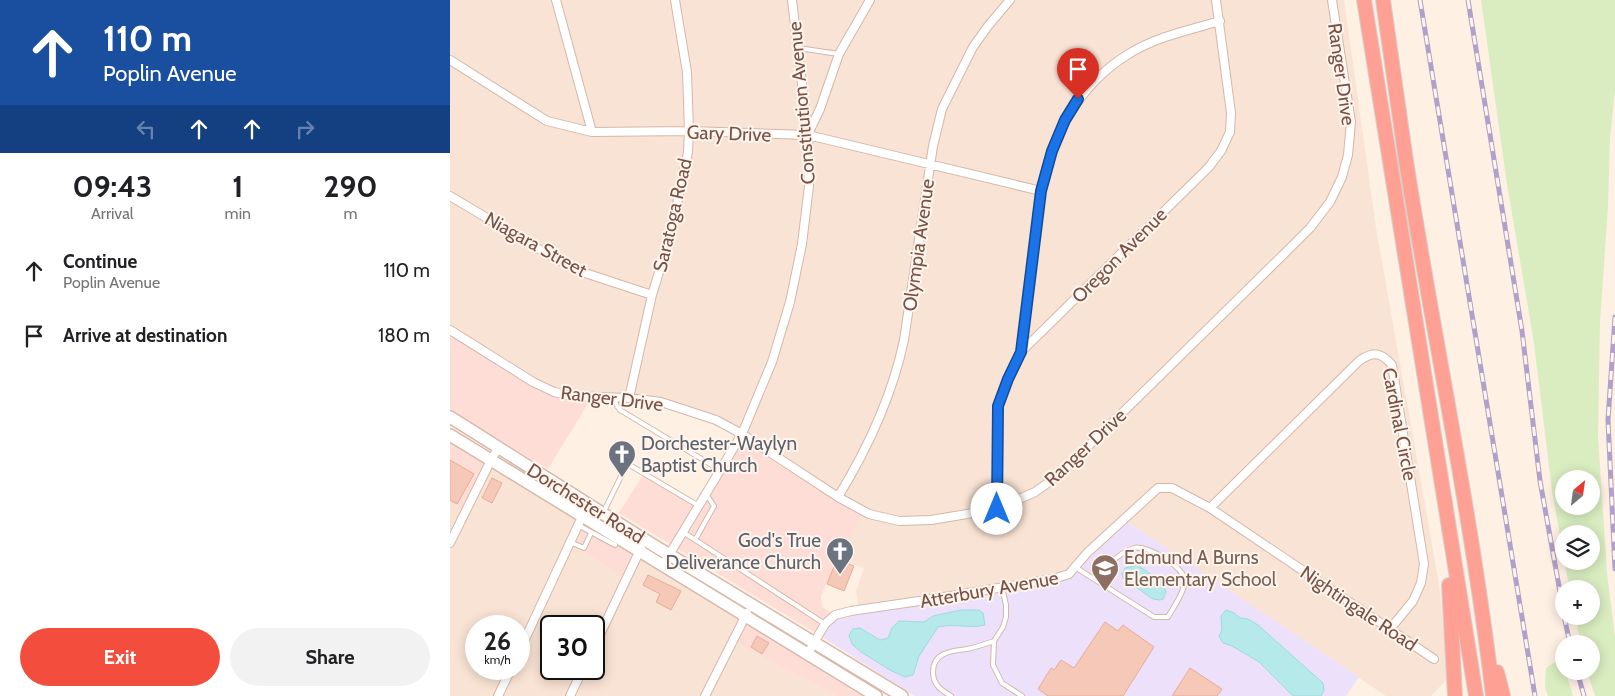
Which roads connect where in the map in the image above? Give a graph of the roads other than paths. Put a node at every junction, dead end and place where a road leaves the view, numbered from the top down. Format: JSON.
{"nodes":[{"id":1,"x":556,"y":0,"type":"edge"},
{"id":2,"x":675,"y":0,"type":"edge"},
{"id":3,"x":792,"y":0,"type":"edge"},
{"id":4,"x":870,"y":0,"type":"edge"},
{"id":5,"x":1010,"y":0,"type":"edge"},
{"id":6,"x":1216,"y":0,"type":"edge"},
{"id":7,"x":1332,"y":0,"type":"edge"},
{"id":8,"x":1364,"y":0,"type":"edge"},
{"id":9,"x":1383,"y":0,"type":"edge"},
{"id":10,"x":1220,"y":21,"type":"junction"},
{"id":11,"x":798,"y":48,"type":"junction"},
{"id":12,"x":839,"y":54,"type":"junction"},
{"id":13,"x":450,"y":60,"type":"edge"},
{"id":14,"x":689,"y":131,"type":"junction"},
{"id":15,"x":592,"y":132,"type":"junction"},
{"id":16,"x":808,"y":135,"type":"junction"},
{"id":17,"x":930,"y":165,"type":"junction"},
{"id":18,"x":1041,"y":191,"type":"junction"},
{"id":19,"x":450,"y":196,"type":"edge"},
{"id":20,"x":652,"y":295,"type":"junction"},
{"id":21,"x":450,"y":330,"type":"edge"},
{"id":22,"x":1021,"y":352,"type":"junction"},
{"id":23,"x":613,"y":398,"type":"junction"},
{"id":24,"x":629,"y":398,"type":"junction"},
{"id":25,"x":450,"y":418,"type":"edge"},
{"id":26,"x":742,"y":434,"type":"junction"},
{"id":27,"x":450,"y":435,"type":"edge"},
{"id":28,"x":499,"y":447,"type":"junction"},
{"id":29,"x":632,"y":454,"type":"dead end"},
{"id":30,"x":491,"y":460,"type":"junction"},
{"id":31,"x":628,"y":464,"type":"junction"},
{"id":32,"x":1439,"y":469,"type":"junction"},
{"id":33,"x":720,"y":470,"type":"junction"},
{"id":34,"x":706,"y":494,"type":"junction"},
{"id":35,"x":1183,"y":494,"type":"joint"},
{"id":36,"x":838,"y":497,"type":"junction"},
{"id":37,"x":588,"y":504,"type":"junction"},
{"id":38,"x":699,"y":506,"type":"junction"},
{"id":39,"x":1210,"y":508,"type":"junction"},
{"id":40,"x":997,"y":509,"type":"junction"},
{"id":41,"x":603,"y":513,"type":"junction"},
{"id":42,"x":580,"y":520,"type":"junction"},
{"id":43,"x":591,"y":532,"type":"junction"},
{"id":44,"x":683,"y":532,"type":"junction"},
{"id":45,"x":695,"y":540,"type":"junction"},
{"id":46,"x":570,"y":542,"type":"junction"},
{"id":47,"x":450,"y":543,"type":"edge"},
{"id":48,"x":615,"y":545,"type":"dead end"},
{"id":49,"x":642,"y":545,"type":"junction"},
{"id":50,"x":670,"y":554,"type":"junction"},
{"id":51,"x":663,"y":565,"type":"junction"},
{"id":52,"x":1075,"y":567,"type":"junction"},
{"id":53,"x":1094,"y":579,"type":"junction"},
{"id":54,"x":1002,"y":588,"type":"junction"},
{"id":55,"x":749,"y":610,"type":"junction"},
{"id":56,"x":1484,"y":618,"type":"junction"},
{"id":57,"x":605,"y":624,"type":"edge"},
{"id":58,"x":825,"y":624,"type":"junction"},
{"id":59,"x":530,"y":628,"type":"edge"},
{"id":60,"x":1390,"y":629,"type":"junction"},
{"id":61,"x":994,"y":641,"type":"junction"},
{"id":62,"x":814,"y":642,"type":"junction"},
{"id":63,"x":808,"y":653,"type":"junction"},
{"id":64,"x":1434,"y":659,"type":"dead end"},
{"id":65,"x":506,"y":680,"type":"edge"},
{"id":66,"x":578,"y":680,"type":"edge"},
{"id":67,"x":882,"y":683,"type":"junction"},
{"id":68,"x":498,"y":696,"type":"edge"},
{"id":69,"x":570,"y":696,"type":"edge"},
{"id":70,"x":705,"y":696,"type":"edge"},
{"id":71,"x":875,"y":696,"type":"edge"},
{"id":72,"x":902,"y":696,"type":"edge"},
{"id":73,"x":951,"y":696,"type":"edge"},
{"id":74,"x":1022,"y":696,"type":"edge"},
{"id":75,"x":1455,"y":696,"type":"edge"},
{"id":76,"x":1476,"y":696,"type":"edge"},
{"id":77,"x":1492,"y":696,"type":"edge"},
{"id":78,"x":1503,"y":696,"type":"edge"}],
"edges":[{"from":1,"to":15,"type":"street"},
{"from":2,"to":14,"type":"street","name":"Saratoga Road"},
{"from":3,"to":11,"type":"street","name":"Constitution Avenue"},
{"from":4,"to":12,"type":"street"},
{"from":5,"to":17,"type":"street","name":"Olympia Avenue"},
{"from":6,"to":10,"type":"street","name":"Oregon Avenue"},
{"from":7,"to":40,"type":"street","name":"Ranger Drive"},
{"from":8,"to":32,"type":"highway"},
{"from":9,"to":56,"type":"highway"},
{"from":10,"to":18,"type":"street"},
{"from":10,"to":22,"type":"street","name":"Oregon Avenue"},
{"from":11,"to":12,"type":"lane"},
{"from":11,"to":16,"type":"street","name":"Constitution Avenue"},
{"from":12,"to":16,"type":"street"},
{"from":13,"to":15,"type":"street","name":"Gary Drive"},
{"from":14,"to":15,"type":"street","name":"Gary Drive"},
{"from":14,"to":16,"type":"street","name":"Gary Drive"},
{"from":14,"to":20,"type":"street","name":"Saratoga Road"},
{"from":16,"to":17,"type":"street","name":"Gary Drive"},
{"from":16,"to":26,"type":"street","name":"Constitution Avenue"},
{"from":17,"to":18,"type":"street","name":"Gary Drive"},
{"from":17,"to":36,"type":"street","name":"Olympia Avenue"},
{"from":18,"to":22,"type":"street"},
{"from":19,"to":20,"type":"street","name":"Niagara Street"},
{"from":20,"to":24,"type":"street","name":"Saratoga Road"},
{"from":21,"to":23,"type":"street","name":"Ranger Drive"},
{"from":22,"to":40,"type":"street","name":"Oregon Avenue"},
{"from":23,"to":24,"type":"street","name":"Ranger Drive"},
{"from":23,"to":33,"type":"lane"},
{"from":24,"to":26,"type":"street","name":"Ranger Drive"},
{"from":25,"to":28,"type":"main road","name":"Dorchester Road"},
{"from":26,"to":33,"type":"street","name":"Constitution Avenue"},
{"from":26,"to":36,"type":"street","name":"Ranger Drive"},
{"from":27,"to":30,"type":"main road","name":"Dorchester Road"},
{"from":28,"to":30,"type":"street"},
{"from":28,"to":37,"type":"main road","name":"Dorchester Road"},
{"from":29,"to":31,"type":"lane"},
{"from":30,"to":42,"type":"main road","name":"Dorchester Road"},
{"from":30,"to":47,"type":"street"},
{"from":31,"to":38,"type":"lane"},
{"from":31,"to":41,"type":"lane"},
{"from":32,"to":75,"type":"highway"},
{"from":32,"to":76,"type":"highway"},
{"from":33,"to":34,"type":"street","name":"Constitution Avenue"},
{"from":34,"to":38,"type":"street","name":"Constitution Avenue"},
{"from":34,"to":45,"type":"lane"},
{"from":35,"to":39,"type":"street","name":"Nightingale Road"},
{"from":35,"to":52,"type":"street","name":"Atterbury Avenue"},
{"from":36,"to":40,"type":"street","name":"Ranger Drive"},
{"from":37,"to":41,"type":"main road","name":"Dorchester Road"},
{"from":37,"to":42,"type":"street"},
{"from":38,"to":44,"type":"street","name":"Constitution Avenue"},
{"from":39,"to":60,"type":"street","name":"Nightingale Road"},
{"from":39,"to":60,"type":"street","name":"Cardinal Circle"},
{"from":41,"to":49,"type":"main road","name":"Dorchester Road"},
{"from":42,"to":43,"type":"lane"},
{"from":42,"to":46,"type":"street"},
{"from":42,"to":49,"type":"main road","name":"Dorchester Road"},
{"from":43,"to":46,"type":"lane"},
{"from":43,"to":48,"type":"lane"},
{"from":44,"to":45,"type":"lane"},
{"from":44,"to":50,"type":"street","name":"Constitution Avenue"},
{"from":45,"to":58,"type":"lane"},
{"from":46,"to":59,"type":"street"},
{"from":49,"to":50,"type":"main road","name":"Dorchester Road"},
{"from":49,"to":51,"type":"main road","name":"Dorchester Road"},
{"from":49,"to":57,"type":"street"},
{"from":50,"to":51,"type":"street","name":"Constitution Avenue"},
{"from":50,"to":55,"type":"main road","name":"Dorchester Road"},
{"from":51,"to":55,"type":"main road","name":"Dorchester Road"},
{"from":52,"to":53,"type":"lane"},
{"from":52,"to":54,"type":"street","name":"Atterbury Avenue"},
{"from":53,"to":53,"type":"lane"},
{"from":54,"to":58,"type":"street","name":"Atterbury Avenue"},
{"from":54,"to":61,"type":"lane"},
{"from":55,"to":62,"type":"main road","name":"Dorchester Road"},
{"from":55,"to":63,"type":"main road","name":"Dorchester Road"},
{"from":55,"to":70,"type":"street"},
{"from":56,"to":77,"type":"highway"},
{"from":56,"to":78,"type":"highway"},
{"from":58,"to":62,"type":"street","name":"Atterbury Avenue"},
{"from":60,"to":64,"type":"street","name":"Nightingale Road"},
{"from":61,"to":73,"type":"lane"},
{"from":61,"to":74,"type":"lane"},
{"from":62,"to":63,"type":"street","name":"Atterbury Avenue"},
{"from":62,"to":67,"type":"main road","name":"Dorchester Road"},
{"from":63,"to":71,"type":"main road","name":"Dorchester Road"},
{"from":65,"to":68,"type":"street"},
{"from":66,"to":69,"type":"street"},
{"from":67,"to":71,"type":"street"},
{"from":67,"to":72,"type":"main road","name":"Dorchester Road"}]}
